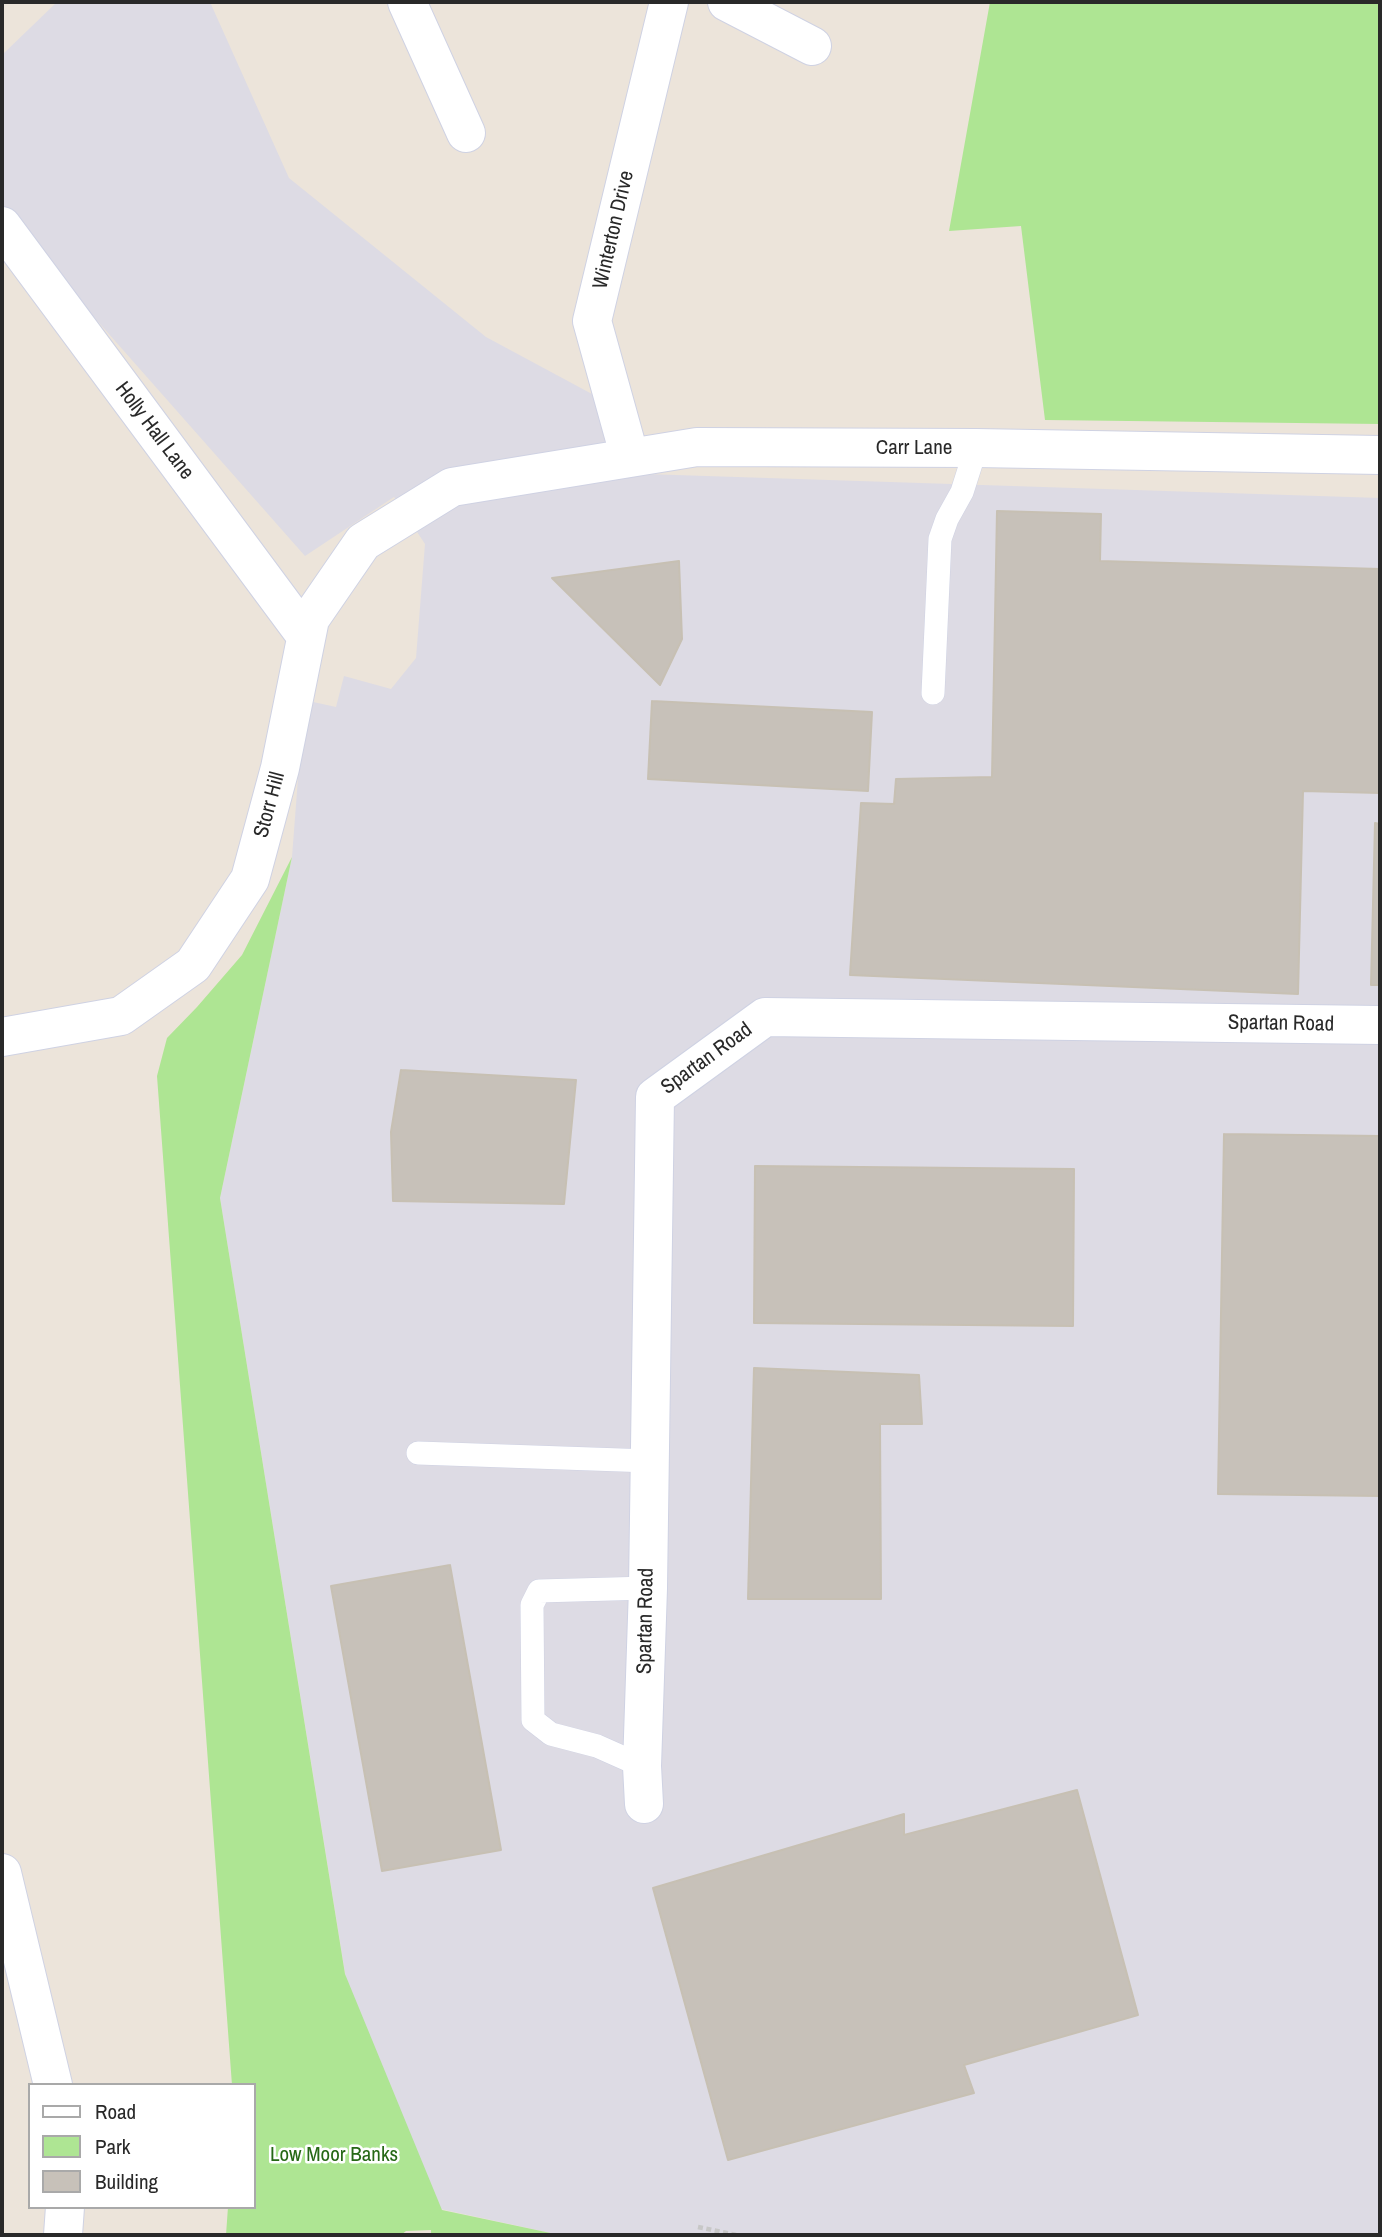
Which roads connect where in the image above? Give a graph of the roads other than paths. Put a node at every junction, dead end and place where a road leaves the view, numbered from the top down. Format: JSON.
{"nodes":[{"id":1,"x":407,"y":2,"type":"edge"},
{"id":2,"x":669,"y":2,"type":"edge"},
{"id":3,"x":727,"y":2,"type":"edge"},
{"id":4,"x":812,"y":46,"type":"dead end"},
{"id":5,"x":466,"y":133,"type":"dead end"},
{"id":6,"x":2,"y":226,"type":"edge"},
{"id":7,"x":976,"y":448,"type":"junction"},
{"id":8,"x":1380,"y":454,"type":"edge"},
{"id":9,"x":630,"y":458,"type":"junction"},
{"id":10,"x":452,"y":487,"type":"joint"},
{"id":11,"x":306,"y":636,"type":"junction"},
{"id":12,"x":933,"y":693,"type":"dead end"},
{"id":13,"x":1380,"y":1025,"type":"edge"},
{"id":14,"x":2,"y":1037,"type":"edge"},
{"id":15,"x":418,"y":1454,"type":"dead end"},
{"id":16,"x":650,"y":1461,"type":"junction"},
{"id":17,"x":648,"y":1588,"type":"junction"},
{"id":18,"x":642,"y":1766,"type":"junction"},
{"id":19,"x":644,"y":1804,"type":"dead end"},
{"id":20,"x":2,"y":1873,"type":"edge"},
{"id":21,"x":53,"y":2083,"type":"edge"},
{"id":22,"x":65,"y":2209,"type":"edge"},
{"id":23,"x":63,"y":2235,"type":"edge"}],
"edges":[{"from":1,"to":5,"type":"street"},
{"from":2,"to":9,"type":"street","name":"Winterton Drive"},
{"from":3,"to":4,"type":"street"},
{"from":6,"to":11,"type":"street","name":"Holly Hall Lane"},
{"from":7,"to":8,"type":"street","name":"Carr Lane"},
{"from":7,"to":9,"type":"street","name":"Carr Lane"},
{"from":7,"to":12,"type":"lane"},
{"from":9,"to":10,"type":"street","name":"Carr Lane"},
{"from":10,"to":11,"type":"street","name":"Storr Hill"},
{"from":11,"to":14,"type":"street","name":"Storr Hill"},
{"from":13,"to":16,"type":"street","name":"Spartan Road"},
{"from":15,"to":16,"type":"lane"},
{"from":16,"to":17,"type":"street","name":"Spartan Road"},
{"from":17,"to":18,"type":"street","name":"Spartan Road"},
{"from":17,"to":18,"type":"lane"},
{"from":18,"to":19,"type":"street","name":"Spartan Road"},
{"from":20,"to":21,"type":"street"},
{"from":22,"to":23,"type":"street"}]}
